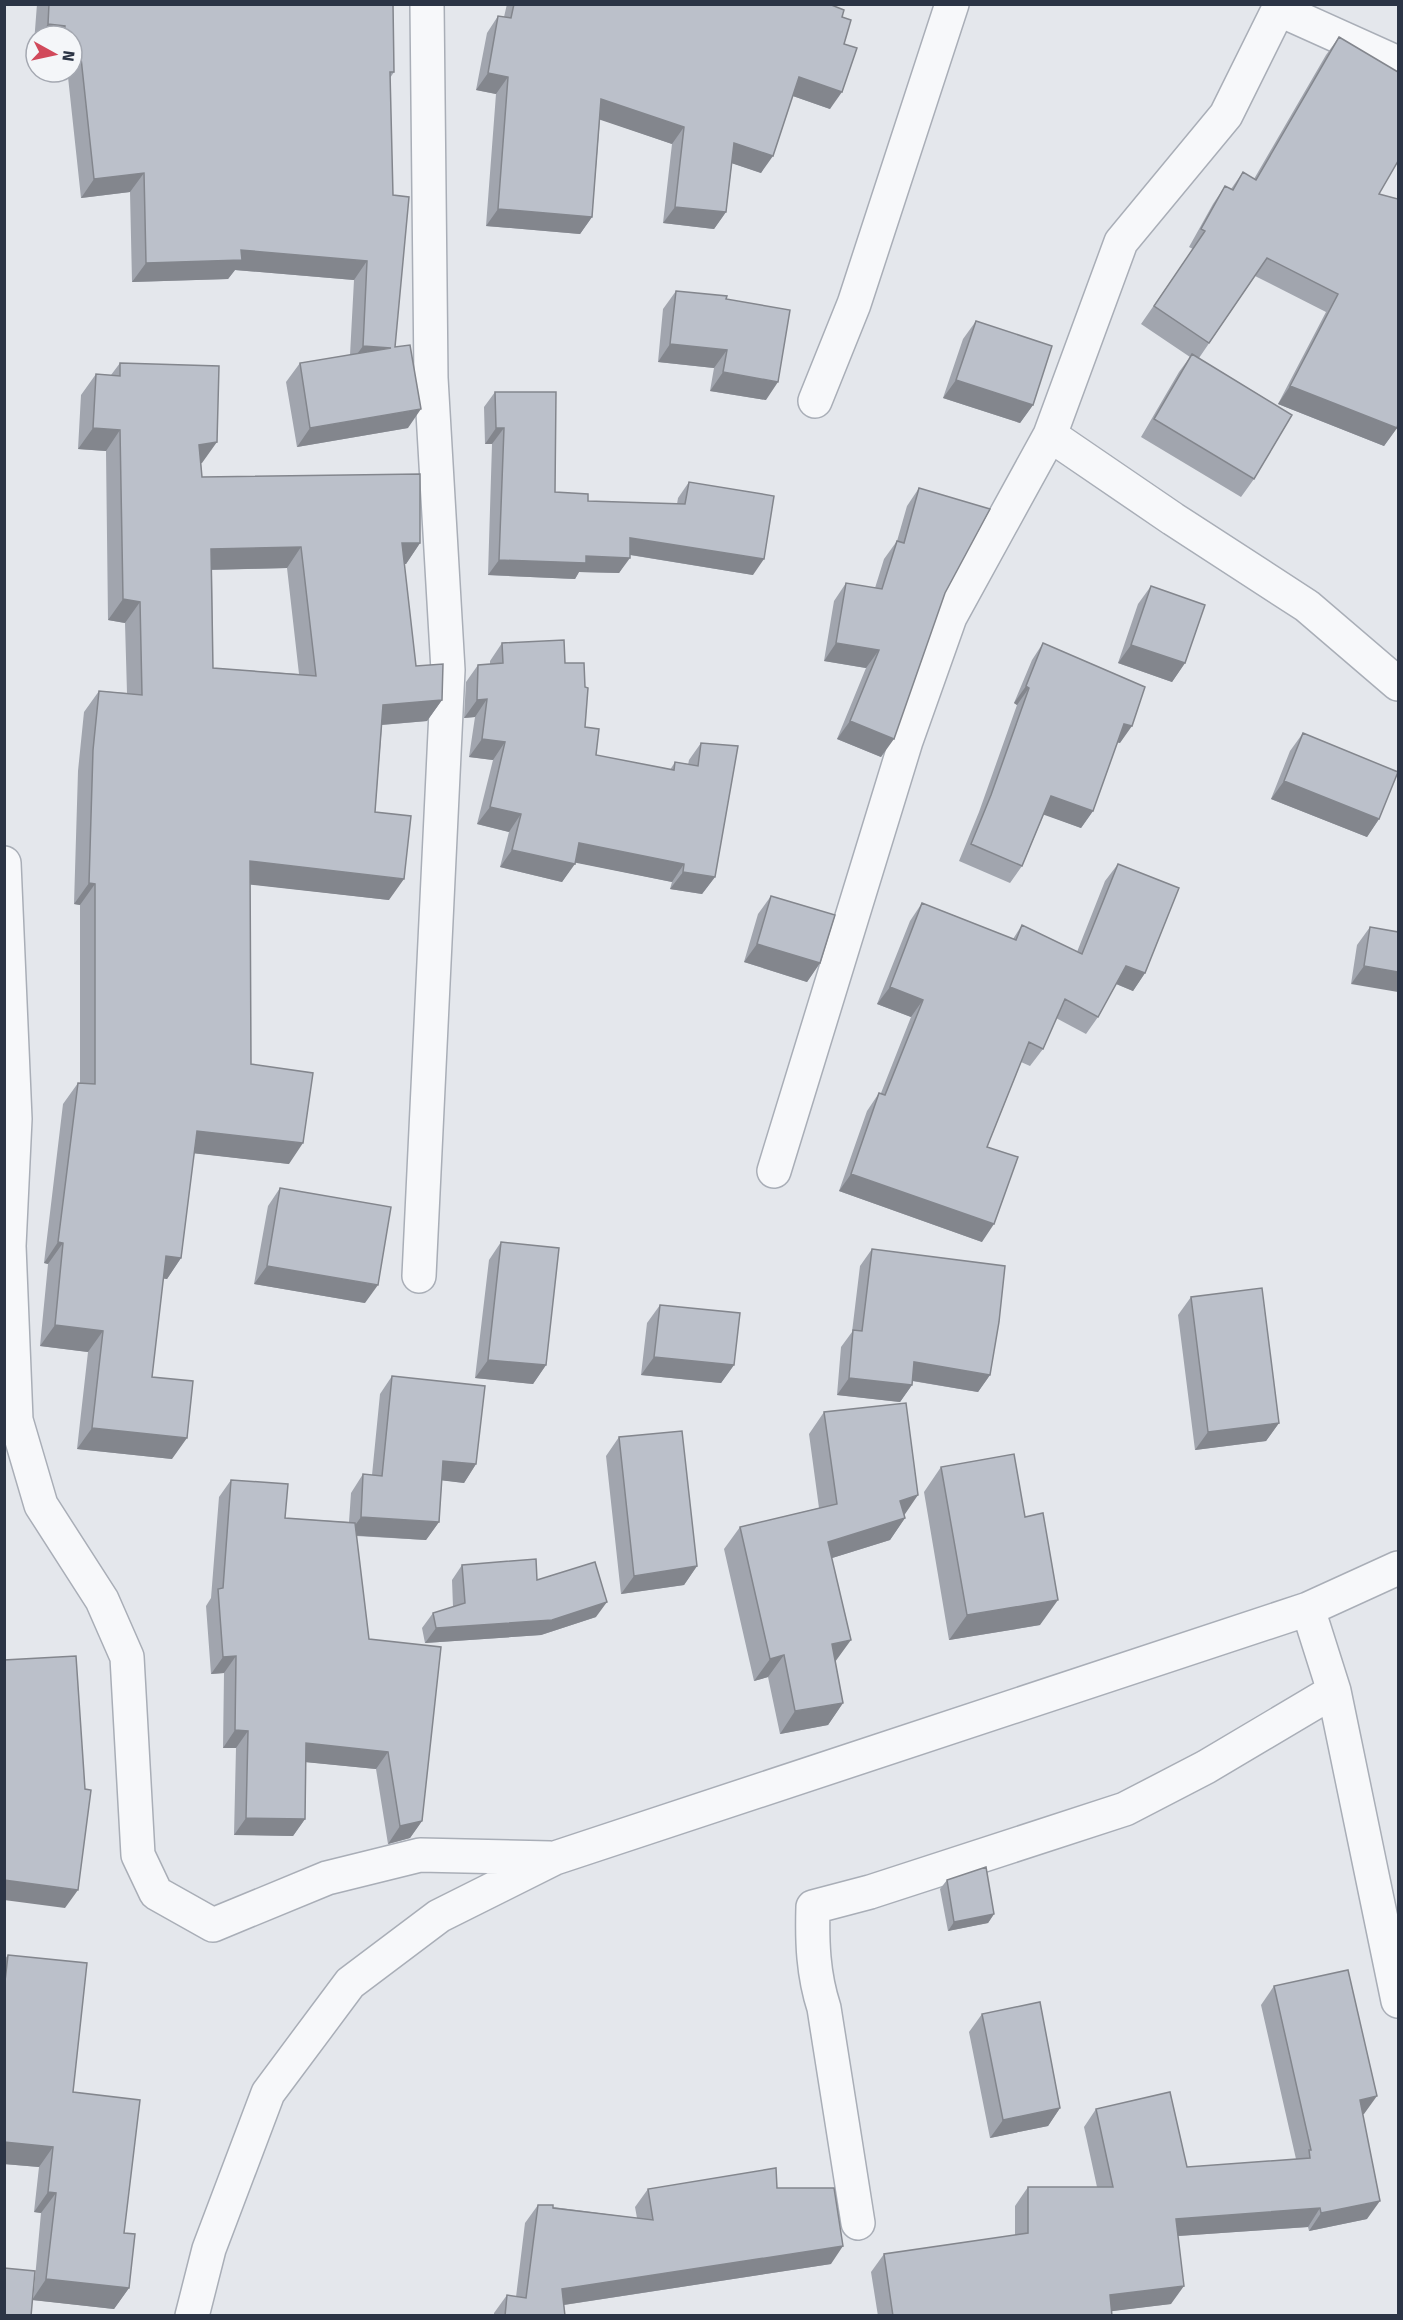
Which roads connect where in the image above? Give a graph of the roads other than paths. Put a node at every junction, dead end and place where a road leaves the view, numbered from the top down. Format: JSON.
{"nodes":[{"id":1,"x":427,"y":4,"type":"edge"},
{"id":2,"x":952,"y":4,"type":"edge"},
{"id":3,"x":1279,"y":7,"type":"edge"},
{"id":4,"x":1398,"y":63,"type":"edge"},
{"id":5,"x":815,"y":401,"type":"dead end"},
{"id":6,"x":1050,"y":435,"type":"junction"},
{"id":7,"x":1398,"y":684,"type":"edge"},
{"id":8,"x":4,"y":863,"type":"edge"},
{"id":9,"x":774,"y":1171,"type":"dead end"},
{"id":10,"x":419,"y":1276,"type":"dead end"},
{"id":11,"x":1398,"y":1568,"type":"edge"},
{"id":12,"x":1308,"y":1609,"type":"junction"},
{"id":13,"x":1334,"y":1691,"type":"junction"},
{"id":14,"x":555,"y":1858,"type":"junction"},
{"id":15,"x":1398,"y":2001,"type":"edge"},
{"id":16,"x":858,"y":2223,"type":"dead end"},
{"id":17,"x":192,"y":2316,"type":"edge"}],
"edges":[{"from":1,"to":10,"type":"street"},
{"from":2,"to":5,"type":"street"},
{"from":3,"to":4,"type":"street"},
{"from":3,"to":6,"type":"street"},
{"from":6,"to":7,"type":"street"},
{"from":6,"to":9,"type":"street"},
{"from":8,"to":14,"type":"street"},
{"from":11,"to":12,"type":"street"},
{"from":12,"to":13,"type":"street"},
{"from":12,"to":14,"type":"street"},
{"from":13,"to":15,"type":"street"},
{"from":13,"to":16,"type":"street"},
{"from":14,"to":17,"type":"street"}]}
